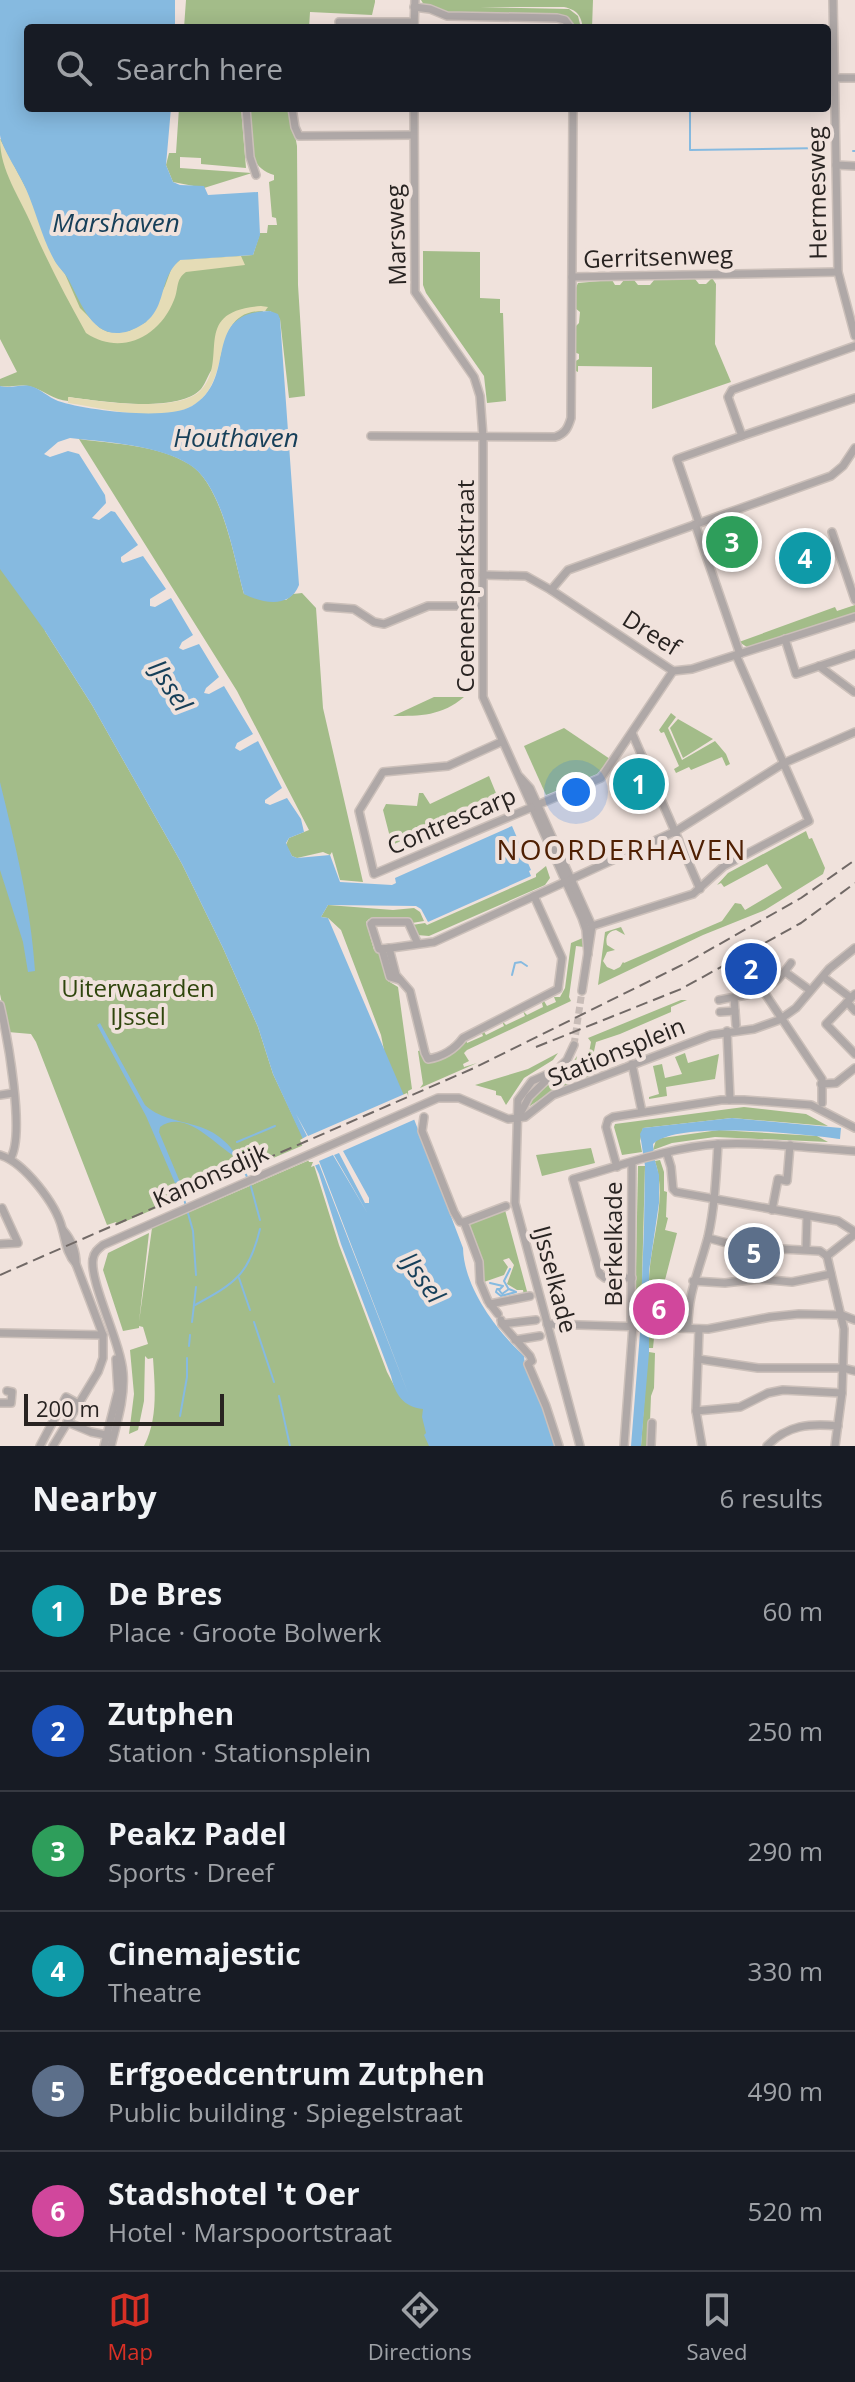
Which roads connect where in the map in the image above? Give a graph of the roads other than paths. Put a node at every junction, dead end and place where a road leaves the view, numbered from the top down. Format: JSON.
{"nodes":[{"id":1,"x":833,"y":0,"type":"edge"},
{"id":2,"x":414,"y":4,"type":"edge"},
{"id":3,"x":339,"y":22,"type":"dead end"},
{"id":4,"x":389,"y":24,"type":"edge"},
{"id":5,"x":568,"y":24,"type":"edge"},
{"id":6,"x":834,"y":78,"type":"junction"},
{"id":7,"x":855,"y":78,"type":"edge"},
{"id":8,"x":246,"y":112,"type":"edge"},
{"id":9,"x":293,"y":112,"type":"edge"},
{"id":10,"x":414,"y":112,"type":"edge"},
{"id":11,"x":573,"y":112,"type":"edge"},
{"id":12,"x":413,"y":135,"type":"junction"},
{"id":13,"x":836,"y":165,"type":"junction"},
{"id":14,"x":855,"y":166,"type":"edge"},
{"id":15,"x":256,"y":175,"type":"dead end"},
{"id":16,"x":838,"y":272,"type":"junction"},
{"id":17,"x":572,"y":277,"type":"junction"},
{"id":18,"x":855,"y":336,"type":"edge"},
{"id":19,"x":855,"y":346,"type":"edge"},
{"id":20,"x":855,"y":398,"type":"edge"},
{"id":21,"x":371,"y":436,"type":"dead end"},
{"id":22,"x":742,"y":436,"type":"junction"},
{"id":23,"x":483,"y":437,"type":"junction"},
{"id":24,"x":855,"y":448,"type":"edge"},
{"id":25,"x":697,"y":524,"type":"junction"},
{"id":26,"x":832,"y":532,"type":"dead end"},
{"id":27,"x":483,"y":575,"type":"junction"},
{"id":28,"x":551,"y":590,"type":"junction"},
{"id":29,"x":855,"y":600,"type":"edge"},
{"id":30,"x":482,"y":606,"type":"junction"},
{"id":31,"x":327,"y":607,"type":"dead end"},
{"id":32,"x":855,"y":617,"type":"edge"},
{"id":33,"x":785,"y":639,"type":"junction"},
{"id":34,"x":738,"y":654,"type":"junction"},
{"id":35,"x":855,"y":654,"type":"edge"},
{"id":36,"x":819,"y":666,"type":"junction"},
{"id":37,"x":673,"y":671,"type":"junction"},
{"id":38,"x":854,"y":692,"type":"edge"},
{"id":39,"x":855,"y":732,"type":"edge"},
{"id":40,"x":632,"y":733,"type":"junction"},
{"id":41,"x":498,"y":744,"type":"junction"},
{"id":42,"x":784,"y":763,"type":"junction"},
{"id":43,"x":538,"y":805,"type":"junction"},
{"id":44,"x":676,"y":831,"type":"junction"},
{"id":45,"x":568,"y":880,"type":"junction"},
{"id":46,"x":700,"y":889,"type":"junction"},
{"id":47,"x":534,"y":896,"type":"junction"},
{"id":48,"x":582,"y":918,"type":"junction"},
{"id":49,"x":595,"y":925,"type":"junction"},
{"id":50,"x":418,"y":944,"type":"junction"},
{"id":51,"x":385,"y":948,"type":"junction"},
{"id":52,"x":855,"y":948,"type":"edge"},
{"id":53,"x":588,"y":954,"type":"junction"},
{"id":54,"x":791,"y":963,"type":"dead end"},
{"id":55,"x":785,"y":972,"type":"junction"},
{"id":56,"x":826,"y":979,"type":"dead end"},
{"id":57,"x":758,"y":983,"type":"dead end"},
{"id":58,"x":807,"y":988,"type":"dead end"},
{"id":59,"x":582,"y":991,"type":"tunnel mouth"},
{"id":60,"x":762,"y":991,"type":"junction"},
{"id":61,"x":731,"y":998,"type":"junction"},
{"id":62,"x":851,"y":998,"type":"edge"},
{"id":63,"x":719,"y":1000,"type":"dead end"},
{"id":64,"x":0,"y":1005,"type":"edge"},
{"id":65,"x":735,"y":1011,"type":"junction"},
{"id":66,"x":855,"y":1011,"type":"edge"},
{"id":67,"x":720,"y":1012,"type":"dead end"},
{"id":68,"x":782,"y":1018,"type":"junction"},
{"id":69,"x":736,"y":1025,"type":"dead end"},
{"id":70,"x":727,"y":1031,"type":"junction"},
{"id":71,"x":574,"y":1045,"type":"tunnel mouth"},
{"id":72,"x":855,"y":1054,"type":"edge"},
{"id":73,"x":632,"y":1064,"type":"junction"},
{"id":74,"x":855,"y":1068,"type":"edge"},
{"id":75,"x":821,"y":1084,"type":"junction"},
{"id":76,"x":13,"y":1093,"type":"junction"},
{"id":77,"x":0,"y":1095,"type":"edge"},
{"id":78,"x":730,"y":1100,"type":"junction"},
{"id":79,"x":822,"y":1107,"type":"junction"},
{"id":80,"x":642,"y":1112,"type":"junction"},
{"id":81,"x":424,"y":1117,"type":"dead end"},
{"id":82,"x":517,"y":1120,"type":"junction"},
{"id":83,"x":855,"y":1128,"type":"edge"},
{"id":84,"x":718,"y":1144,"type":"junction"},
{"id":85,"x":790,"y":1145,"type":"junction"},
{"id":86,"x":855,"y":1151,"type":"edge"},
{"id":87,"x":0,"y":1155,"type":"edge"},
{"id":88,"x":663,"y":1155,"type":"junction"},
{"id":89,"x":10,"y":1159,"type":"junction"},
{"id":90,"x":635,"y":1162,"type":"junction"},
{"id":91,"x":617,"y":1167,"type":"junction"},
{"id":92,"x":715,"y":1199,"type":"junction"},
{"id":93,"x":506,"y":1206,"type":"dead end"},
{"id":94,"x":2,"y":1208,"type":"dead end"},
{"id":95,"x":772,"y":1210,"type":"junction"},
{"id":96,"x":807,"y":1216,"type":"junction"},
{"id":97,"x":464,"y":1222,"type":"junction"},
{"id":98,"x":855,"y":1233,"type":"edge"},
{"id":99,"x":708,"y":1238,"type":"junction"},
{"id":100,"x":0,"y":1244,"type":"edge"},
{"id":101,"x":806,"y":1249,"type":"junction"},
{"id":102,"x":827,"y":1256,"type":"junction"},
{"id":103,"x":831,"y":1274,"type":"junction"},
{"id":104,"x":632,"y":1278,"type":"junction"},
{"id":105,"x":693,"y":1281,"type":"junction"},
{"id":106,"x":530,"y":1296,"type":"dead end"},
{"id":107,"x":491,"y":1303,"type":"junction"},
{"id":108,"x":842,"y":1315,"type":"junction"},
{"id":109,"x":501,"y":1319,"type":"junction"},
{"id":110,"x":536,"y":1320,"type":"dead end"},
{"id":111,"x":855,"y":1320,"type":"edge"},
{"id":112,"x":547,"y":1324,"type":"junction"},
{"id":113,"x":634,"y":1326,"type":"junction"},
{"id":114,"x":688,"y":1328,"type":"junction"},
{"id":115,"x":699,"y":1329,"type":"junction"},
{"id":116,"x":0,"y":1333,"type":"edge"},
{"id":117,"x":103,"y":1335,"type":"junction"},
{"id":118,"x":540,"y":1336,"type":"dead end"},
{"id":119,"x":515,"y":1340,"type":"junction"},
{"id":120,"x":698,"y":1359,"type":"junction"},
{"id":121,"x":843,"y":1368,"type":"junction"},
{"id":122,"x":855,"y":1371,"type":"edge"},
{"id":123,"x":842,"y":1393,"type":"junction"},
{"id":124,"x":77,"y":1403,"type":"junction"},
{"id":125,"x":556,"y":1406,"type":"dead end"},
{"id":126,"x":547,"y":1410,"type":"junction"},
{"id":127,"x":696,"y":1411,"type":"junction"},
{"id":128,"x":67,"y":1422,"type":"junction"},
{"id":129,"x":652,"y":1423,"type":"dead end"},
{"id":130,"x":838,"y":1426,"type":"junction"},
{"id":131,"x":110,"y":1436,"type":"junction"},
{"id":132,"x":40,"y":1446,"type":"edge"},
{"id":133,"x":53,"y":1446,"type":"edge"},
{"id":134,"x":104,"y":1446,"type":"edge"},
{"id":135,"x":111,"y":1446,"type":"edge"},
{"id":136,"x":559,"y":1446,"type":"edge"},
{"id":137,"x":580,"y":1446,"type":"edge"},
{"id":138,"x":624,"y":1446,"type":"edge"},
{"id":139,"x":651,"y":1446,"type":"edge"},
{"id":140,"x":702,"y":1446,"type":"edge"},
{"id":141,"x":767,"y":1446,"type":"edge"},
{"id":142,"x":836,"y":1446,"type":"edge"}],
"edges":[{"from":1,"to":6,"type":"street","name":"Hermesweg"},
{"from":2,"to":5,"type":"street"},
{"from":3,"to":4,"type":"street"},
{"from":6,"to":7,"type":"street"},
{"from":6,"to":13,"type":"street","name":"Hermesweg"},
{"from":8,"to":15,"type":"street"},
{"from":9,"to":12,"type":"street"},
{"from":10,"to":12,"type":"street","name":"Marsweg"},
{"from":11,"to":17,"type":"street"},
{"from":12,"to":23,"type":"street","name":"Marsweg"},
{"from":13,"to":14,"type":"street"},
{"from":13,"to":16,"type":"street","name":"Hermesweg"},
{"from":16,"to":17,"type":"street","name":"Gerritsenweg"},
{"from":16,"to":18,"type":"street","name":"Hermesweg"},
{"from":17,"to":23,"type":"street","name":"Gerritsenweg"},
{"from":19,"to":22,"type":"street"},
{"from":20,"to":22,"type":"street"},
{"from":21,"to":23,"type":"street"},
{"from":22,"to":25,"type":"street"},
{"from":23,"to":27,"type":"street","name":"Coenensparkstraat"},
{"from":24,"to":25,"type":"street"},
{"from":25,"to":28,"type":"street"},
{"from":25,"to":34,"type":"street"},
{"from":26,"to":29,"type":"street"},
{"from":27,"to":28,"type":"street"},
{"from":27,"to":30,"type":"street","name":"Coenensparkstraat"},
{"from":28,"to":37,"type":"street","name":"Dreef"},
{"from":30,"to":31,"type":"street"},
{"from":30,"to":41,"type":"street","name":"Coenensparkstraat"},
{"from":32,"to":33,"type":"street","name":"Dreef"},
{"from":33,"to":34,"type":"street","name":"Dreef"},
{"from":33,"to":36,"type":"street"},
{"from":34,"to":37,"type":"street","name":"Dreef"},
{"from":34,"to":42,"type":"street"},
{"from":35,"to":36,"type":"street"},
{"from":36,"to":38,"type":"street"},
{"from":37,"to":40,"type":"street","name":"Contrescarp"},
{"from":39,"to":42,"type":"street"},
{"from":40,"to":43,"type":"street","name":"Contrescarp"},
{"from":40,"to":44,"type":"street"},
{"from":41,"to":43,"type":"street","name":"Coenensparkstraat"},
{"from":41,"to":43,"type":"street","name":"Contrescarp"},
{"from":42,"to":44,"type":"street"},
{"from":42,"to":46,"type":"street"},
{"from":43,"to":45,"type":"street","name":"Coenensparkstraat"},
{"from":44,"to":45,"type":"street"},
{"from":44,"to":46,"type":"street"},
{"from":45,"to":47,"type":"street"},
{"from":45,"to":48,"type":"street","name":"Coenensparkstraat"},
{"from":45,"to":49,"type":"street","name":"Coenensparkstraat"},
{"from":46,"to":49,"type":"street"},
{"from":47,"to":50,"type":"street"},
{"from":47,"to":51,"type":"street"},
{"from":48,"to":49,"type":"street","name":"Coenensparkstraat"},
{"from":48,"to":53,"type":"street","name":"Coenensparkstraat"},
{"from":49,"to":53,"type":"street"},
{"from":50,"to":51,"type":"street"},
{"from":50,"to":51,"type":"street"},
{"from":52,"to":68,"type":"street","name":"Stationsplein"},
{"from":53,"to":59,"type":"street"},
{"from":54,"to":55,"type":"street"},
{"from":55,"to":58,"type":"street"},
{"from":55,"to":60,"type":"street"},
{"from":56,"to":62,"type":"street"},
{"from":57,"to":60,"type":"street"},
{"from":60,"to":61,"type":"street"},
{"from":60,"to":68,"type":"street"},
{"from":61,"to":63,"type":"street"},
{"from":61,"to":65,"type":"street"},
{"from":62,"to":66,"type":"street"},
{"from":62,"to":72,"type":"street"},
{"from":64,"to":76,"type":"street"},
{"from":65,"to":67,"type":"street"},
{"from":65,"to":69,"type":"street"},
{"from":68,"to":70,"type":"street","name":"Stationsplein"},
{"from":68,"to":75,"type":"street"},
{"from":70,"to":73,"type":"street","name":"Stationsplein"},
{"from":70,"to":78,"type":"street"},
{"from":71,"to":82,"type":"street","name":"IJsselkade"},
{"from":73,"to":80,"type":"street"},
{"from":73,"to":82,"type":"street","name":"Stationsplein"},
{"from":74,"to":75,"type":"street"},
{"from":75,"to":79,"type":"street"},
{"from":76,"to":77,"type":"street"},
{"from":76,"to":89,"type":"street"},
{"from":78,"to":79,"type":"street"},
{"from":78,"to":80,"type":"street"},
{"from":79,"to":83,"type":"street"},
{"from":80,"to":91,"type":"street","name":"Berkelkade"},
{"from":81,"to":97,"type":"street","name":"IJsselkade"},
{"from":82,"to":112,"type":"street","name":"IJsselkade"},
{"from":82,"to":131,"type":"street","name":"Kanonsdijk"},
{"from":84,"to":85,"type":"street"},
{"from":84,"to":88,"type":"street"},
{"from":84,"to":92,"type":"street"},
{"from":85,"to":86,"type":"street"},
{"from":85,"to":95,"type":"street"},
{"from":87,"to":89,"type":"street"},
{"from":88,"to":90,"type":"street"},
{"from":88,"to":92,"type":"street"},
{"from":89,"to":117,"type":"street"},
{"from":90,"to":91,"type":"street"},
{"from":90,"to":104,"type":"street","name":"Berkelkade"},
{"from":91,"to":104,"type":"street"},
{"from":92,"to":95,"type":"street"},
{"from":92,"to":99,"type":"street"},
{"from":93,"to":97,"type":"street","name":"IJsselkade"},
{"from":94,"to":100,"type":"street"},
{"from":95,"to":96,"type":"street"},
{"from":96,"to":98,"type":"street"},
{"from":96,"to":101,"type":"street"},
{"from":97,"to":107,"type":"street","name":"IJsselkade"},
{"from":98,"to":102,"type":"street"},
{"from":99,"to":101,"type":"street"},
{"from":99,"to":105,"type":"street"},
{"from":101,"to":102,"type":"street"},
{"from":102,"to":103,"type":"street"},
{"from":103,"to":105,"type":"street"},
{"from":103,"to":108,"type":"street"},
{"from":104,"to":113,"type":"street","name":"Berkelkade"},
{"from":105,"to":114,"type":"street"},
{"from":106,"to":107,"type":"street","name":"IJsselkade"},
{"from":107,"to":109,"type":"street","name":"IJsselkade"},
{"from":108,"to":111,"type":"street"},
{"from":108,"to":115,"type":"street"},
{"from":108,"to":121,"type":"street"},
{"from":109,"to":110,"type":"street","name":"IJsselkade"},
{"from":109,"to":119,"type":"street","name":"IJsselkade"},
{"from":112,"to":113,"type":"street"},
{"from":112,"to":137,"type":"street","name":"IJsselkade"},
{"from":113,"to":114,"type":"street"},
{"from":113,"to":138,"type":"street","name":"Berkelkade"},
{"from":114,"to":115,"type":"street"},
{"from":115,"to":120,"type":"street"},
{"from":116,"to":117,"type":"street"},
{"from":117,"to":124,"type":"street"},
{"from":118,"to":119,"type":"street","name":"IJsselkade"},
{"from":119,"to":126,"type":"street","name":"IJsselkade"},
{"from":120,"to":121,"type":"street"},
{"from":120,"to":127,"type":"street"},
{"from":121,"to":122,"type":"street"},
{"from":121,"to":123,"type":"street"},
{"from":123,"to":127,"type":"street"},
{"from":123,"to":130,"type":"street"},
{"from":124,"to":128,"type":"street"},
{"from":124,"to":132,"type":"street"},
{"from":125,"to":126,"type":"street"},
{"from":126,"to":136,"type":"street","name":"IJsselkade"},
{"from":127,"to":140,"type":"street"},
{"from":128,"to":131,"type":"street"},
{"from":128,"to":133,"type":"street"},
{"from":129,"to":139,"type":"street"},
{"from":130,"to":141,"type":"street"},
{"from":130,"to":142,"type":"street"},
{"from":131,"to":134,"type":"street","name":"Kanonsdijk"},
{"from":131,"to":135,"type":"street","name":"Kanonsdijk"}]}
